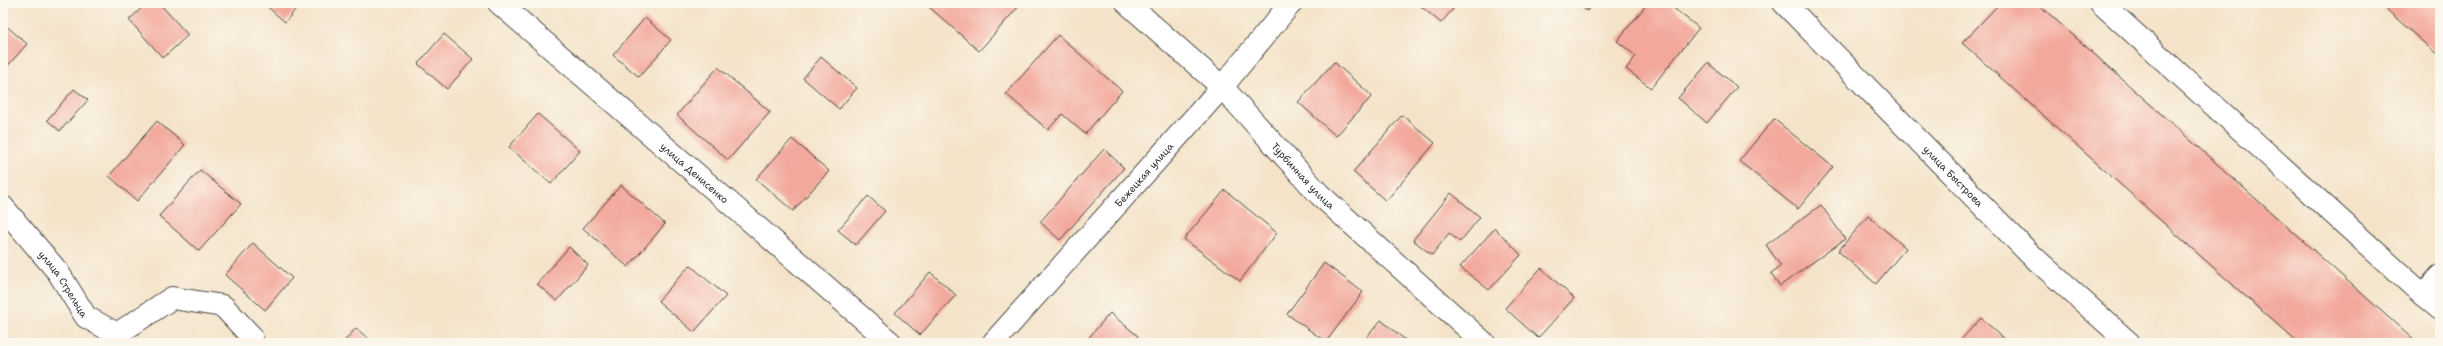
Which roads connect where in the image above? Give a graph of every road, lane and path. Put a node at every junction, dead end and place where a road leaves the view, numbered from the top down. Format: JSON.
{"nodes":[{"id":1,"x":499,"y":3,"type":"edge"},
{"id":2,"x":1127,"y":3,"type":"edge"},
{"id":3,"x":1291,"y":3,"type":"edge"},
{"id":4,"x":1784,"y":3,"type":"edge"},
{"id":5,"x":2101,"y":3,"type":"edge"},
{"id":6,"x":1222,"y":87,"type":"junction"},
{"id":7,"x":3,"y":207,"type":"edge"},
{"id":8,"x":2440,"y":276,"type":"edge"},
{"id":9,"x":2424,"y":294,"type":"junction"},
{"id":10,"x":2440,"y":309,"type":"edge"},
{"id":11,"x":253,"y":343,"type":"edge"},
{"id":12,"x":891,"y":343,"type":"edge"},
{"id":13,"x":993,"y":343,"type":"edge"},
{"id":14,"x":1484,"y":343,"type":"edge"},
{"id":15,"x":2129,"y":343,"type":"edge"}],
"edges":[{"from":1,"to":12,"type":"street","name":"улица Денисенко"},
{"from":2,"to":6,"type":"street","name":"Турбинная улица"},
{"from":3,"to":6,"type":"street","name":"Бежецкая улица"},
{"from":4,"to":15,"type":"street","name":"улица Быстрова"},
{"from":5,"to":9,"type":"street"},
{"from":6,"to":13,"type":"street","name":"Бежецкая улица"},
{"from":6,"to":14,"type":"street","name":"Турбинная улица"},
{"from":7,"to":11,"type":"street","name":"улица Стрельца"},
{"from":8,"to":9,"type":"street"},
{"from":9,"to":10,"type":"street"}]}
